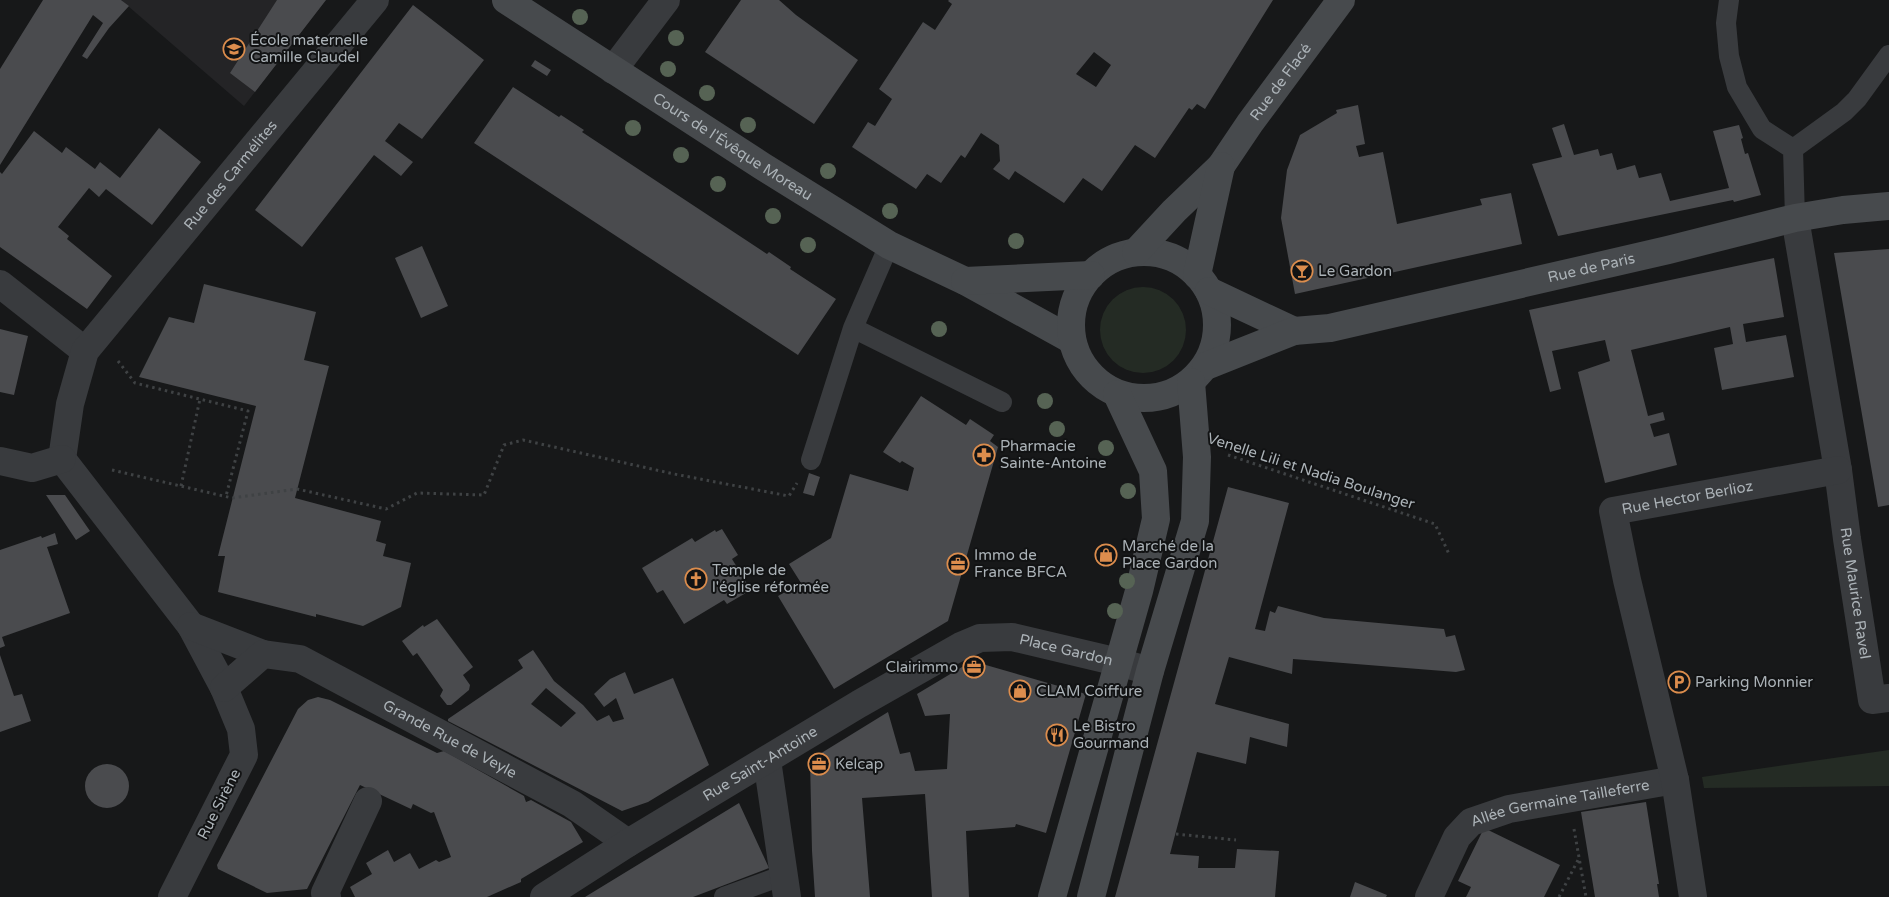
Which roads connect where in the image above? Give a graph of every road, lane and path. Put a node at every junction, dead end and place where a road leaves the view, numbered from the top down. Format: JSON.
{"nodes":[{"id":1,"x":375,"y":0,"type":"edge"},
{"id":2,"x":506,"y":0,"type":"edge"},
{"id":3,"x":666,"y":0,"type":"edge"},
{"id":4,"x":1341,"y":0,"type":"edge"},
{"id":5,"x":1729,"y":0,"type":"edge"},
{"id":6,"x":1889,"y":54,"type":"edge"},
{"id":7,"x":614,"y":70,"type":"junction"},
{"id":8,"x":1792,"y":149,"type":"junction"},
{"id":9,"x":1221,"y":166,"type":"junction"},
{"id":10,"x":1889,"y":206,"type":"edge"},
{"id":11,"x":1795,"y":218,"type":"junction"},
{"id":12,"x":889,"y":245,"type":"junction"},
{"id":13,"x":1136,"y":252,"type":"junction"},
{"id":14,"x":1091,"y":275,"type":"junction"},
{"id":15,"x":965,"y":281,"type":"junction"},
{"id":16,"x":1203,"y":283,"type":"junction"},
{"id":17,"x":0,"y":284,"type":"edge"},
{"id":18,"x":854,"y":328,"type":"junction"},
{"id":19,"x":1294,"y":331,"type":"junction"},
{"id":20,"x":1072,"y":340,"type":"junction"},
{"id":21,"x":91,"y":343,"type":"junction"},
{"id":22,"x":1198,"y":374,"type":"junction"},
{"id":23,"x":1117,"y":394,"type":"junction"},
{"id":24,"x":200,"y":399,"type":"junction"},
{"id":25,"x":1002,"y":402,"type":"dead end"},
{"id":26,"x":1197,"y":446,"type":"junction"},
{"id":27,"x":62,"y":459,"type":"junction"},
{"id":28,"x":811,"y":460,"type":"joint"},
{"id":29,"x":0,"y":461,"type":"edge"},
{"id":30,"x":1838,"y":470,"type":"junction"},
{"id":31,"x":181,"y":486,"type":"junction"},
{"id":32,"x":226,"y":496,"type":"junction"},
{"id":33,"x":1449,"y":554,"type":"dead end"},
{"id":34,"x":191,"y":626,"type":"junction"},
{"id":35,"x":980,"y":638,"type":"joint"},
{"id":36,"x":263,"y":654,"type":"junction"},
{"id":37,"x":1118,"y":662,"type":"junction"},
{"id":38,"x":1150,"y":671,"type":"junction"},
{"id":39,"x":224,"y":688,"type":"junction"},
{"id":40,"x":1889,"y":698,"type":"edge"},
{"id":41,"x":767,"y":760,"type":"junction"},
{"id":42,"x":1675,"y":780,"type":"junction"},
{"id":43,"x":1569,"y":798,"type":"junction"},
{"id":44,"x":368,"y":800,"type":"dead end"},
{"id":45,"x":1176,"y":834,"type":"dead end"},
{"id":46,"x":1236,"y":840,"type":"dead end"},
{"id":47,"x":628,"y":843,"type":"junction"},
{"id":48,"x":1579,"y":857,"type":"junction"},
{"id":49,"x":786,"y":886,"type":"edge"},
{"id":50,"x":172,"y":897,"type":"edge"},
{"id":51,"x":327,"y":897,"type":"edge"},
{"id":52,"x":544,"y":897,"type":"edge"},
{"id":53,"x":724,"y":897,"type":"edge"},
{"id":54,"x":1052,"y":897,"type":"edge"},
{"id":55,"x":1091,"y":897,"type":"edge"},
{"id":56,"x":1430,"y":897,"type":"edge"},
{"id":57,"x":1559,"y":897,"type":"edge"},
{"id":58,"x":1586,"y":897,"type":"edge"},
{"id":59,"x":1693,"y":897,"type":"edge"}],
"edges":[{"from":1,"to":21,"type":"street","name":"Rue des Carmélites"},
{"from":2,"to":7,"type":"main road","name":"Cours de l'Évêque Moreau"},
{"from":3,"to":7,"type":"street"},
{"from":4,"to":9,"type":"main road","name":"Rue de Flacé"},
{"from":5,"to":8,"type":"lane"},
{"from":6,"to":8,"type":"lane"},
{"from":7,"to":12,"type":"main road","name":"Cours de l'Évêque Moreau"},
{"from":8,"to":11,"type":"lane"},
{"from":9,"to":13,"type":"main road","name":"Rue de Flacé"},
{"from":9,"to":16,"type":"main road","name":"Rue de Flacé"},
{"from":10,"to":11,"type":"main road","name":"Rue de Paris"},
{"from":11,"to":19,"type":"main road","name":"Rue de Paris"},
{"from":11,"to":30,"type":"street"},
{"from":12,"to":15,"type":"main road","name":"Cours de l'Évêque Moreau"},
{"from":12,"to":18,"type":"lane"},
{"from":13,"to":14,"type":"main road"},
{"from":13,"to":16,"type":"main road"},
{"from":14,"to":15,"type":"main road","name":"Cours de l'Évêque Moreau"},
{"from":14,"to":20,"type":"main road"},
{"from":15,"to":20,"type":"main road","name":"Cours de l'Évêque Moreau"},
{"from":16,"to":19,"type":"main road"},
{"from":16,"to":22,"type":"main road"},
{"from":17,"to":21,"type":"street"},
{"from":18,"to":25,"type":"lane"},
{"from":18,"to":28,"type":"lane"},
{"from":19,"to":22,"type":"main road","name":"Rue de Paris"},
{"from":20,"to":23,"type":"main road"},
{"from":21,"to":24,"type":"path"},
{"from":21,"to":27,"type":"street"},
{"from":22,"to":23,"type":"main road"},
{"from":22,"to":26,"type":"main road"},
{"from":23,"to":37,"type":"main road"},
{"from":24,"to":31,"type":"path"},
{"from":24,"to":32,"type":"path"},
{"from":26,"to":33,"type":"path","name":"Venelle Lili et Nadia Boulanger"},
{"from":26,"to":38,"type":"main road"},
{"from":27,"to":29,"type":"street"},
{"from":27,"to":31,"type":"path"},
{"from":27,"to":34,"type":"street"},
{"from":28,"to":32,"type":"path"},
{"from":30,"to":40,"type":"street","name":"Rue Maurice Ravel"},
{"from":30,"to":42,"type":"street","name":"Rue Hector Berlioz"},
{"from":31,"to":32,"type":"path"},
{"from":34,"to":36,"type":"street","name":"Grande Rue de Veyle"},
{"from":34,"to":39,"type":"street","name":"Rue Sirène"},
{"from":35,"to":37,"type":"street","name":"Place Gardon"},
{"from":35,"to":41,"type":"street","name":"Rue Saint-Antoine"},
{"from":36,"to":39,"type":"street"},
{"from":36,"to":47,"type":"street","name":"Grande Rue de Veyle"},
{"from":37,"to":38,"type":"street","name":"Place Gardon"},
{"from":37,"to":54,"type":"main road"},
{"from":38,"to":55,"type":"main road"},
{"from":39,"to":50,"type":"street","name":"Rue Sirène"},
{"from":41,"to":47,"type":"street","name":"Rue Saint-Antoine"},
{"from":41,"to":49,"type":"street"},
{"from":42,"to":43,"type":"street","name":"Allée Germaine Tailleferre"},
{"from":42,"to":59,"type":"street","name":"Rue Hector Berlioz"},
{"from":43,"to":48,"type":"path"},
{"from":43,"to":56,"type":"street","name":"Allée Germaine Tailleferre"},
{"from":44,"to":51,"type":"street"},
{"from":45,"to":46,"type":"path"},
{"from":47,"to":52,"type":"street","name":"Rue Saint-Antoine"},
{"from":48,"to":57,"type":"path"},
{"from":48,"to":58,"type":"path"},
{"from":49,"to":53,"type":"lane"}]}
